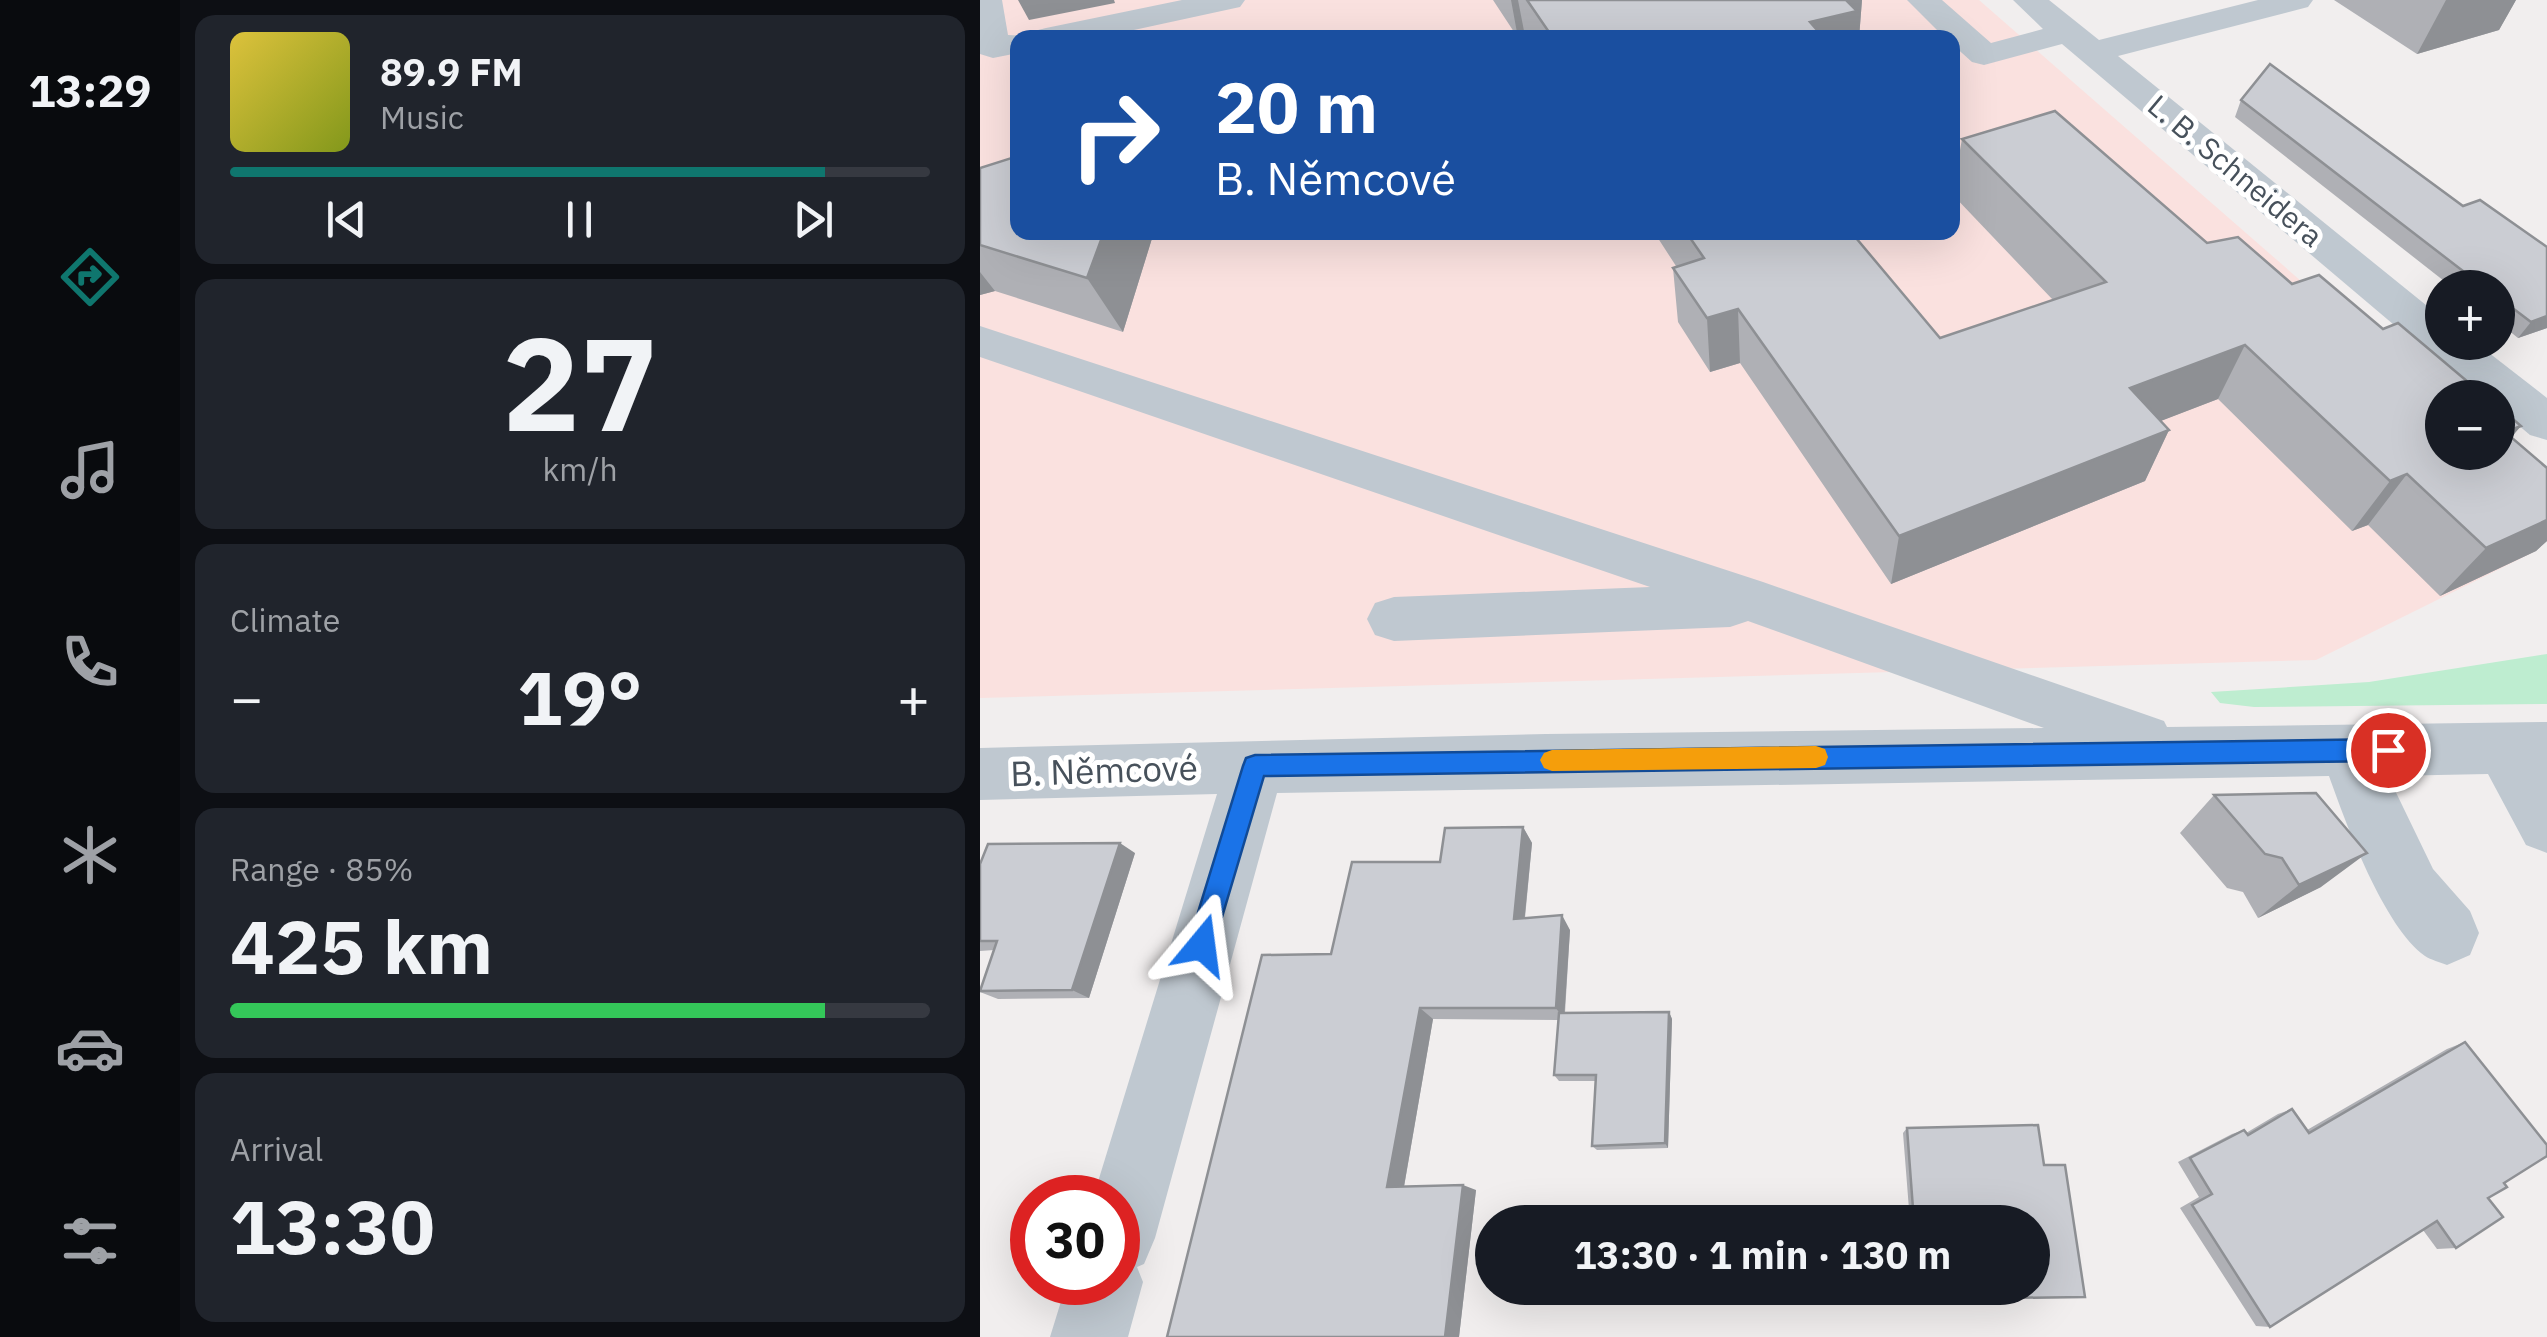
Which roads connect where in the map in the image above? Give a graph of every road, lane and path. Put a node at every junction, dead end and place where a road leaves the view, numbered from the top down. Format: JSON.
{"nodes":[{"id":1,"x":986,"y":0,"type":"edge"},
{"id":2,"x":1229,"y":0,"type":"edge"},
{"id":3,"x":1923,"y":0,"type":"edge"},
{"id":4,"x":2029,"y":0,"type":"edge"},
{"id":5,"x":2297,"y":0,"type":"edge"},
{"id":6,"x":1085,"y":30,"type":"edge"},
{"id":7,"x":1956,"y":30,"type":"edge"},
{"id":8,"x":1960,"y":33,"type":"edge"},
{"id":9,"x":2082,"y":42,"type":"junction"},
{"id":10,"x":997,"y":48,"type":"edge"},
{"id":11,"x":980,"y":342,"type":"edge"},
{"id":12,"x":2461,"y":361,"type":"edge"},
{"id":13,"x":2547,"y":423,"type":"edge"},
{"id":14,"x":2515,"y":432,"type":"edge"},
{"id":15,"x":2547,"y":460,"type":"edge"},
{"id":16,"x":1763,"y":604,"type":"junction"},
{"id":17,"x":1394,"y":618,"type":"dead end"},
{"id":18,"x":2526,"y":749,"type":"edge"},
{"id":19,"x":2349,"y":750,"type":"junction"},
{"id":20,"x":2179,"y":752,"type":"junction"},
{"id":21,"x":1255,"y":766,"type":"junction"},
{"id":22,"x":980,"y":774,"type":"edge"},
{"id":23,"x":2547,"y":825,"type":"edge"},
{"id":24,"x":2447,"y":933,"type":"dead end"},
{"id":25,"x":1136,"y":1175,"type":"edge"},
{"id":26,"x":1098,"y":1305,"type":"edge"},
{"id":27,"x":1089,"y":1337,"type":"edge"}],
"edges":[{"from":1,"to":10,"type":"street"},
{"from":2,"to":6,"type":"street"},
{"from":3,"to":7,"type":"street"},
{"from":4,"to":9,"type":"street","name":"L. B. Schneidera"},
{"from":5,"to":9,"type":"street"},
{"from":8,"to":9,"type":"street"},
{"from":9,"to":12,"type":"street","name":"L. B. Schneidera"},
{"from":11,"to":16,"type":"street"},
{"from":12,"to":13,"type":"street","name":"L. B. Schneidera"},
{"from":14,"to":15,"type":"street"},
{"from":16,"to":17,"type":"street"},
{"from":16,"to":20,"type":"street"},
{"from":18,"to":19,"type":"street","name":"B. Němcové"},
{"from":18,"to":23,"type":"street"},
{"from":19,"to":20,"type":"street","name":"B. Němcové"},
{"from":19,"to":24,"type":"street"},
{"from":20,"to":21,"type":"street","name":"B. Němcové"},
{"from":21,"to":22,"type":"street","name":"B. Němcové"},
{"from":21,"to":25,"type":"street"},
{"from":26,"to":27,"type":"street"}]}
